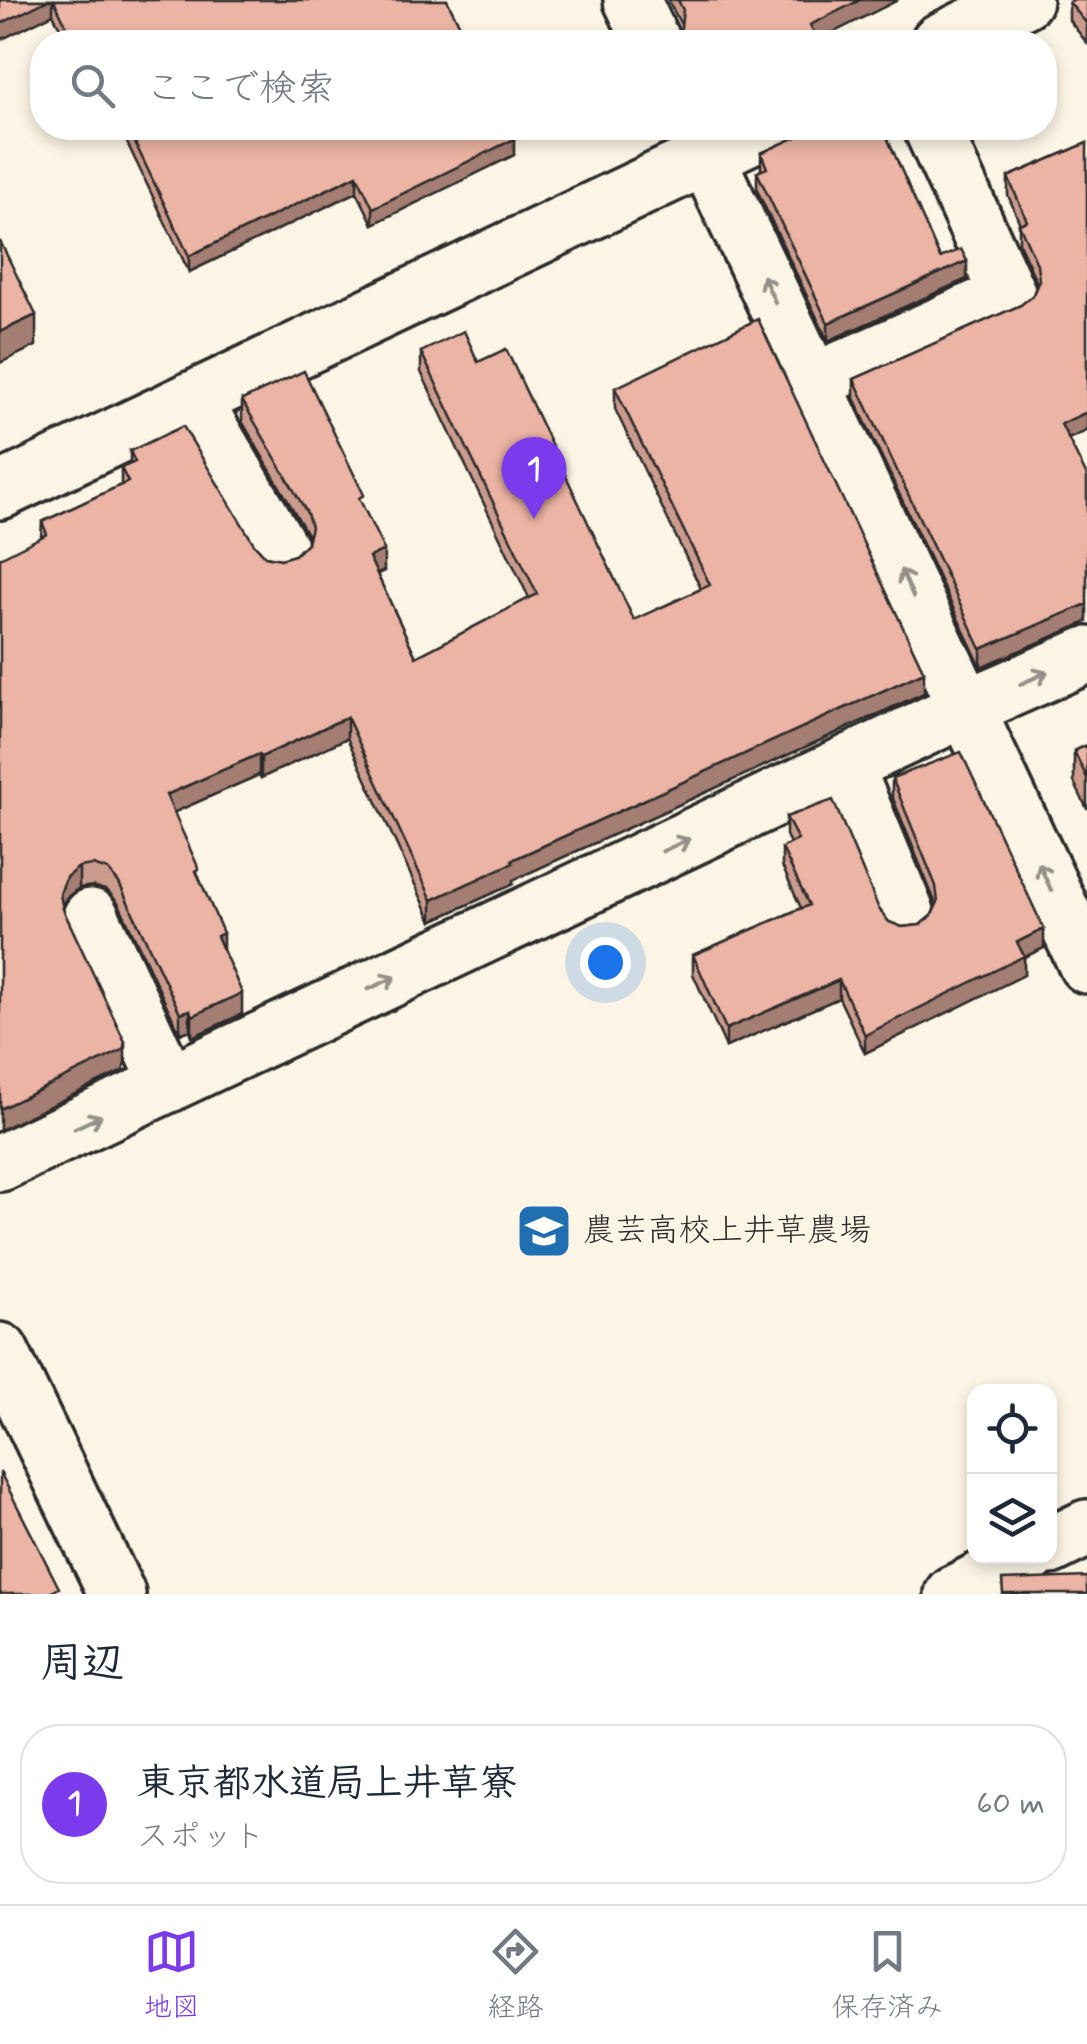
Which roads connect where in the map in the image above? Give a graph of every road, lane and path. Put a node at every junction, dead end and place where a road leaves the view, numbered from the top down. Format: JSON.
{"nodes":[{"id":1,"x":632,"y":0,"type":"edge"},
{"id":2,"x":1024,"y":0,"type":"edge"},
{"id":3,"x":646,"y":30,"type":"edge"},
{"id":4,"x":963,"y":30,"type":"edge"},
{"id":5,"x":937,"y":140,"type":"edge"},
{"id":6,"x":700,"y":142,"type":"edge"},
{"id":7,"x":813,"y":382,"type":"junction"},
{"id":8,"x":193,"y":399,"type":"junction"},
{"id":9,"x":0,"y":491,"type":"edge"},
{"id":10,"x":280,"y":549,"type":"dead end"},
{"id":11,"x":1087,"y":655,"type":"edge"},
{"id":12,"x":966,"y":708,"type":"junction"},
{"id":13,"x":845,"y":765,"type":"junction"},
{"id":14,"x":907,"y":915,"type":"dead end"},
{"id":15,"x":92,"y":917,"type":"dead end"},
{"id":16,"x":1087,"y":966,"type":"edge"},
{"id":17,"x":169,"y":1084,"type":"junction"},
{"id":18,"x":0,"y":1163,"type":"edge"},
{"id":19,"x":0,"y":1351,"type":"edge"},
{"id":20,"x":1087,"y":1528,"type":"edge"},
{"id":21,"x":1057,"y":1543,"type":"edge"},
{"id":22,"x":1013,"y":1564,"type":"edge"},
{"id":23,"x":117,"y":1594,"type":"edge"},
{"id":24,"x":952,"y":1594,"type":"edge"}],
"edges":[{"from":1,"to":3,"type":"street"},
{"from":2,"to":4,"type":"street"},
{"from":5,"to":7,"type":"street"},
{"from":7,"to":6,"type":"street","one_way":true},
{"from":6,"to":8,"type":"street"},
{"from":12,"to":7,"type":"street","one_way":true},
{"from":8,"to":9,"type":"street"},
{"from":8,"to":10,"type":"street"},
{"from":12,"to":11,"type":"street","one_way":true},
{"from":12,"to":13,"type":"street"},
{"from":16,"to":12,"type":"street","one_way":true},
{"from":13,"to":14,"type":"street"},
{"from":17,"to":13,"type":"street","one_way":true},
{"from":15,"to":17,"type":"street"},
{"from":18,"to":17,"type":"street","one_way":true},
{"from":19,"to":23,"type":"street"},
{"from":20,"to":21,"type":"street"},
{"from":22,"to":24,"type":"street"}]}
